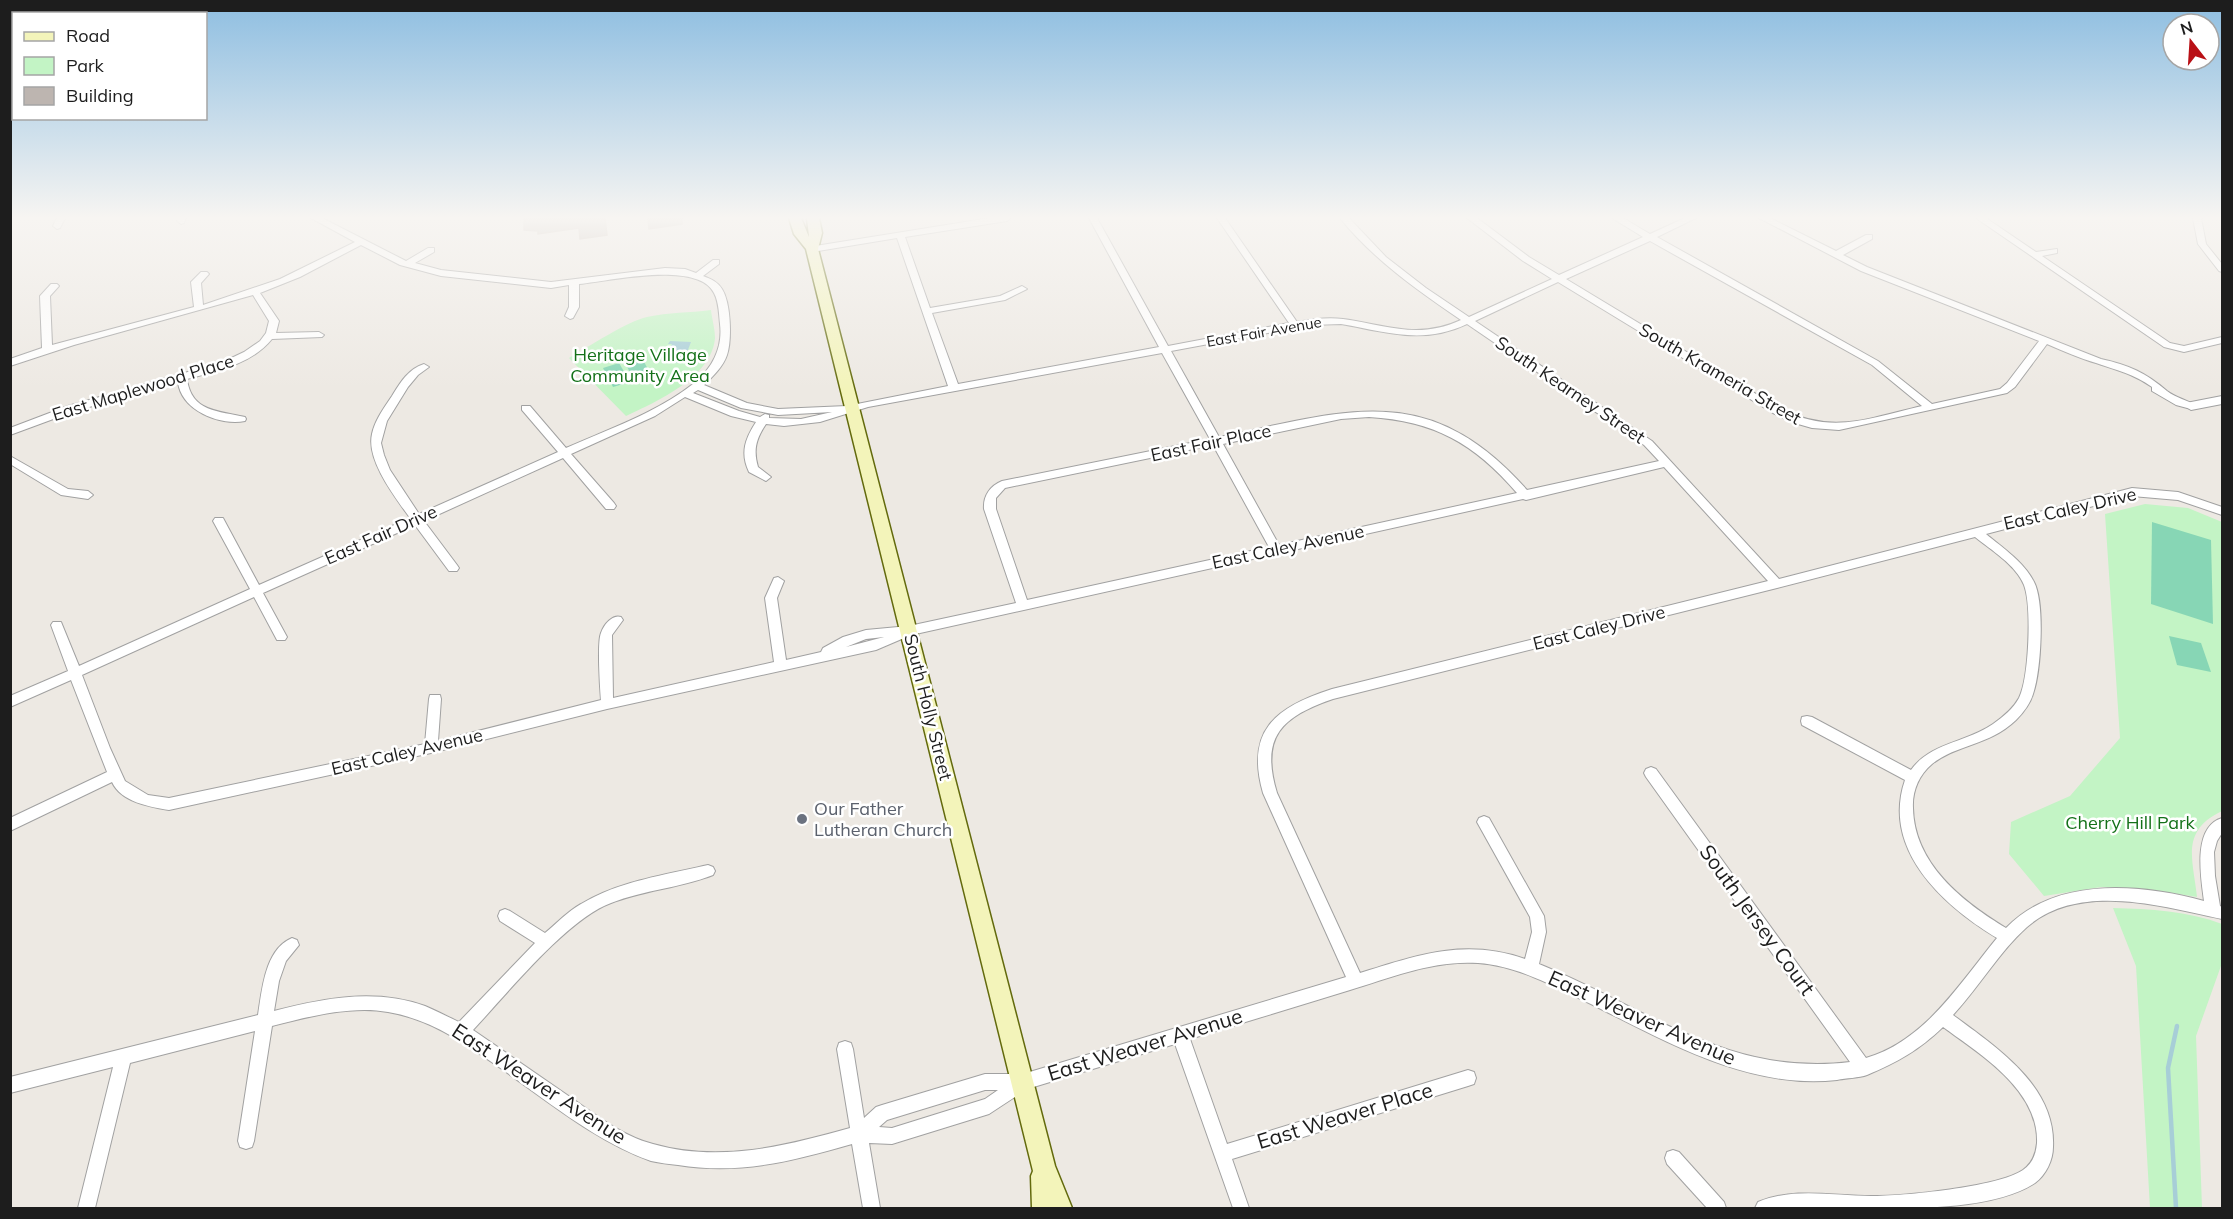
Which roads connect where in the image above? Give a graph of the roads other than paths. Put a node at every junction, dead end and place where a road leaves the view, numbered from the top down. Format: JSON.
{"nodes":[{"id":1,"x":203,"y":275,"type":"edge"},
{"id":2,"x":296,"y":275,"type":"edge"},
{"id":3,"x":457,"y":275,"type":"edge"},
{"id":4,"x":633,"y":275,"type":"edge"},
{"id":5,"x":693,"y":275,"type":"edge"},
{"id":6,"x":819,"y":275,"type":"edge"},
{"id":7,"x":914,"y":275,"type":"edge"},
{"id":8,"x":1124,"y":275,"type":"edge"},
{"id":9,"x":1260,"y":275,"type":"edge"},
{"id":10,"x":1405,"y":275,"type":"edge"},
{"id":11,"x":1552,"y":275,"type":"edge"},
{"id":12,"x":1567,"y":275,"type":"edge"},
{"id":13,"x":1716,"y":275,"type":"edge"},
{"id":14,"x":1879,"y":275,"type":"edge"},
{"id":15,"x":2063,"y":275,"type":"edge"},
{"id":16,"x":697,"y":276,"type":"joint"},
{"id":17,"x":1558,"y":279,"type":"junction"},
{"id":18,"x":574,"y":284,"type":"junction"},
{"id":19,"x":54,"y":286,"type":"dead end"},
{"id":20,"x":1022,"y":289,"type":"dead end"},
{"id":21,"x":255,"y":292,"type":"junction"},
{"id":22,"x":199,"y":308,"type":"junction"},
{"id":23,"x":927,"y":311,"type":"junction"},
{"id":24,"x":570,"y":316,"type":"dead end"},
{"id":25,"x":1468,"y":321,"type":"junction"},
{"id":26,"x":1295,"y":325,"type":"junction"},
{"id":27,"x":318,"y":335,"type":"dead end"},
{"id":28,"x":270,"y":336,"type":"junction"},
{"id":29,"x":2045,"y":340,"type":"junction"},
{"id":30,"x":2223,"y":340,"type":"edge"},
{"id":31,"x":1165,"y":349,"type":"junction"},
{"id":32,"x":46,"y":350,"type":"junction"},
{"id":33,"x":10,"y":363,"type":"edge"},
{"id":34,"x":424,"y":368,"type":"dead end"},
{"id":35,"x":182,"y":377,"type":"junction"},
{"id":36,"x":697,"y":386,"type":"junction"},
{"id":37,"x":954,"y":388,"type":"junction"},
{"id":38,"x":686,"y":394,"type":"junction"},
{"id":39,"x":2223,"y":400,"type":"edge"},
{"id":40,"x":2191,"y":406,"type":"joint"},
{"id":41,"x":853,"y":407,"type":"junction"},
{"id":42,"x":1930,"y":407,"type":"junction"},
{"id":43,"x":526,"y":408,"type":"dead end"},
{"id":44,"x":769,"y":411,"type":"junction"},
{"id":45,"x":241,"y":419,"type":"dead end"},
{"id":46,"x":762,"y":422,"type":"junction"},
{"id":47,"x":10,"y":432,"type":"edge"},
{"id":48,"x":1216,"y":442,"type":"junction"},
{"id":49,"x":564,"y":453,"type":"junction"},
{"id":50,"x":10,"y":459,"type":"edge"},
{"id":51,"x":1668,"y":464,"type":"junction"},
{"id":52,"x":766,"y":477,"type":"dead end"},
{"id":53,"x":88,"y":495,"type":"dead end"},
{"id":54,"x":1526,"y":496,"type":"junction"},
{"id":55,"x":610,"y":506,"type":"dead end"},
{"id":56,"x":2223,"y":511,"type":"edge"},
{"id":57,"x":418,"y":519,"type":"junction"},
{"id":58,"x":219,"y":521,"type":"dead end"},
{"id":59,"x":1977,"y":532,"type":"junction"},
{"id":60,"x":1276,"y":550,"type":"junction"},
{"id":61,"x":453,"y":568,"type":"dead end"},
{"id":62,"x":778,"y":581,"type":"dead end"},
{"id":63,"x":1777,"y":584,"type":"junction"},
{"id":64,"x":257,"y":591,"type":"junction"},
{"id":65,"x":1023,"y":606,"type":"junction"},
{"id":66,"x":617,"y":620,"type":"dead end"},
{"id":67,"x":57,"y":625,"type":"dead end"},
{"id":68,"x":909,"y":631,"type":"junction"},
{"id":69,"x":281,"y":637,"type":"dead end"},
{"id":70,"x":781,"y":665,"type":"junction"},
{"id":71,"x":75,"y":674,"type":"junction"},
{"id":72,"x":435,"y":699,"type":"dead end"},
{"id":73,"x":10,"y":702,"type":"edge"},
{"id":74,"x":607,"y":704,"type":"junction"},
{"id":75,"x":1807,"y":721,"type":"dead end"},
{"id":76,"x":431,"y":748,"type":"junction"},
{"id":77,"x":1651,"y":773,"type":"dead end"},
{"id":78,"x":114,"y":776,"type":"junction"},
{"id":79,"x":1913,"y":778,"type":"junction"},
{"id":80,"x":1484,"y":822,"type":"dead end"},
{"id":81,"x":2223,"y":824,"type":"edge"},
{"id":82,"x":10,"y":825,"type":"edge"},
{"id":83,"x":708,"y":871,"type":"dead end"},
{"id":84,"x":2218,"y":912,"type":"edge"},
{"id":85,"x":505,"y":916,"type":"dead end"},
{"id":86,"x":2007,"y":937,"type":"junction"},
{"id":87,"x":546,"y":942,"type":"junction"},
{"id":88,"x":292,"y":945,"type":"dead end"},
{"id":89,"x":1530,"y":968,"type":"junction"},
{"id":90,"x":1356,"y":981,"type":"junction"},
{"id":91,"x":1943,"y":1017,"type":"junction"},
{"id":92,"x":264,"y":1020,"type":"junction"},
{"id":93,"x":461,"y":1031,"type":"junction"},
{"id":94,"x":1180,"y":1034,"type":"junction"},
{"id":95,"x":845,"y":1049,"type":"dead end"},
{"id":96,"x":123,"y":1057,"type":"junction"},
{"id":97,"x":1863,"y":1068,"type":"junction"},
{"id":98,"x":1468,"y":1078,"type":"dead end"},
{"id":99,"x":1023,"y":1082,"type":"junction"},
{"id":100,"x":10,"y":1085,"type":"edge"},
{"id":101,"x":859,"y":1134,"type":"junction"},
{"id":102,"x":246,"y":1140,"type":"dead end"},
{"id":103,"x":1222,"y":1154,"type":"junction"},
{"id":104,"x":1673,"y":1158,"type":"dead end"},
{"id":105,"x":1043,"y":1166,"type":"junction"},
{"id":106,"x":86,"y":1209,"type":"edge"},
{"id":107,"x":871,"y":1209,"type":"edge"},
{"id":108,"x":1044,"y":1209,"type":"edge"},
{"id":109,"x":1060,"y":1209,"type":"edge"},
{"id":110,"x":1240,"y":1209,"type":"edge"},
{"id":111,"x":1718,"y":1209,"type":"edge"},
{"id":112,"x":1764,"y":1209,"type":"edge"}],
"edges":[{"from":1,"to":22,"type":"street"},
{"from":2,"to":21,"type":"street"},
{"from":3,"to":18,"type":"street"},
{"from":4,"to":18,"type":"street"},
{"from":5,"to":16,"type":"street"},
{"from":6,"to":41,"type":"main road","name":"South Holly Street"},
{"from":7,"to":23,"type":"street"},
{"from":8,"to":31,"type":"street"},
{"from":9,"to":26,"type":"street"},
{"from":10,"to":25,"type":"street","name":"South Kearney Street"},
{"from":11,"to":17,"type":"street","name":"South Krameria Street"},
{"from":12,"to":17,"type":"street","name":"East Fair Avenue"},
{"from":13,"to":42,"type":"street"},
{"from":14,"to":29,"type":"street"},
{"from":15,"to":30,"type":"street"},
{"from":16,"to":36,"type":"street","name":"East Fair Drive"},
{"from":17,"to":25,"type":"street","name":"East Fair Avenue"},
{"from":17,"to":42,"type":"street","name":"South Krameria Street"},
{"from":18,"to":24,"type":"street"},
{"from":19,"to":32,"type":"street"},
{"from":20,"to":23,"type":"street"},
{"from":21,"to":22,"type":"street"},
{"from":21,"to":28,"type":"street"},
{"from":22,"to":32,"type":"street"},
{"from":23,"to":37,"type":"street"},
{"from":25,"to":26,"type":"street","name":"East Fair Avenue"},
{"from":25,"to":51,"type":"street","name":"South Kearney Street"},
{"from":26,"to":31,"type":"street","name":"East Fair Avenue"},
{"from":27,"to":28,"type":"street"},
{"from":28,"to":35,"type":"street","name":"East Maplewood Place"},
{"from":29,"to":40,"type":"street"},
{"from":29,"to":42,"type":"street","name":"South Krameria Street"},
{"from":31,"to":37,"type":"street","name":"East Fair Avenue"},
{"from":31,"to":48,"type":"street"},
{"from":32,"to":33,"type":"street"},
{"from":34,"to":57,"type":"street"},
{"from":35,"to":45,"type":"street"},
{"from":35,"to":47,"type":"street","name":"East Maplewood Place"},
{"from":36,"to":38,"type":"street","name":"East Fair Drive"},
{"from":36,"to":44,"type":"street","name":"East Fair Avenue"},
{"from":37,"to":41,"type":"street","name":"East Fair Avenue"},
{"from":38,"to":46,"type":"street","name":"East Fair Avenue"},
{"from":38,"to":49,"type":"street","name":"East Fair Drive"},
{"from":39,"to":40,"type":"street"},
{"from":41,"to":44,"type":"street","name":"East Fair Avenue"},
{"from":41,"to":46,"type":"street","name":"East Fair Avenue"},
{"from":41,"to":68,"type":"main road","name":"South Holly Street"},
{"from":43,"to":49,"type":"street"},
{"from":44,"to":46,"type":"street"},
{"from":46,"to":52,"type":"street"},
{"from":48,"to":54,"type":"street","name":"East Fair Place"},
{"from":48,"to":60,"type":"street"},
{"from":48,"to":65,"type":"street","name":"East Fair Place"},
{"from":49,"to":55,"type":"street"},
{"from":49,"to":57,"type":"street","name":"East Fair Drive"},
{"from":50,"to":53,"type":"street"},
{"from":51,"to":54,"type":"street","name":"East Caley Avenue"},
{"from":51,"to":63,"type":"street","name":"South Kearney Street"},
{"from":54,"to":60,"type":"street","name":"East Caley Avenue"},
{"from":56,"to":59,"type":"street","name":"East Caley Drive"},
{"from":57,"to":61,"type":"street"},
{"from":57,"to":64,"type":"street","name":"East Fair Drive"},
{"from":58,"to":64,"type":"street"},
{"from":59,"to":63,"type":"street","name":"East Caley Drive"},
{"from":59,"to":79,"type":"street"},
{"from":60,"to":65,"type":"street","name":"East Caley Avenue"},
{"from":62,"to":70,"type":"street"},
{"from":63,"to":90,"type":"street","name":"East Caley Drive"},
{"from":64,"to":69,"type":"street"},
{"from":64,"to":71,"type":"street","name":"East Fair Drive"},
{"from":65,"to":68,"type":"street","name":"East Caley Avenue"},
{"from":66,"to":74,"type":"street"},
{"from":67,"to":71,"type":"street"},
{"from":68,"to":70,"type":"street","name":"East Caley Avenue"},
{"from":68,"to":99,"type":"main road","name":"South Holly Street"},
{"from":70,"to":74,"type":"street","name":"East Caley Avenue"},
{"from":71,"to":73,"type":"street","name":"East Fair Drive"},
{"from":71,"to":78,"type":"street","name":"East Caley Avenue"},
{"from":72,"to":76,"type":"street"},
{"from":74,"to":76,"type":"street","name":"East Caley Avenue"},
{"from":75,"to":79,"type":"street"},
{"from":76,"to":78,"type":"street","name":"East Caley Avenue"},
{"from":77,"to":97,"type":"street","name":"South Jersey Court"},
{"from":78,"to":82,"type":"street"},
{"from":79,"to":86,"type":"street"},
{"from":80,"to":89,"type":"street"},
{"from":81,"to":84,"type":"street"},
{"from":83,"to":87,"type":"street"},
{"from":84,"to":86,"type":"street","name":"East Weaver Avenue"},
{"from":85,"to":87,"type":"street"},
{"from":86,"to":91,"type":"street","name":"East Weaver Avenue"},
{"from":87,"to":93,"type":"street"},
{"from":88,"to":92,"type":"street"},
{"from":89,"to":90,"type":"street","name":"East Weaver Avenue"},
{"from":89,"to":97,"type":"street","name":"East Weaver Avenue"},
{"from":90,"to":94,"type":"street","name":"East Weaver Avenue"},
{"from":91,"to":97,"type":"street","name":"East Weaver Avenue"},
{"from":91,"to":112,"type":"street"},
{"from":92,"to":93,"type":"street","name":"East Weaver Avenue"},
{"from":92,"to":96,"type":"street","name":"East Weaver Avenue"},
{"from":92,"to":102,"type":"street"},
{"from":93,"to":101,"type":"street","name":"East Weaver Avenue"},
{"from":94,"to":99,"type":"street","name":"East Weaver Avenue"},
{"from":94,"to":103,"type":"street"},
{"from":95,"to":101,"type":"street"},
{"from":96,"to":100,"type":"street","name":"East Weaver Avenue"},
{"from":96,"to":106,"type":"street"},
{"from":98,"to":103,"type":"street","name":"East Weaver Place"},
{"from":99,"to":101,"type":"street","name":"East Weaver Avenue"},
{"from":99,"to":101,"type":"street","name":"East Weaver Avenue"},
{"from":99,"to":105,"type":"main road","name":"South Holly Street"},
{"from":101,"to":107,"type":"street"},
{"from":103,"to":110,"type":"street"},
{"from":104,"to":111,"type":"street"},
{"from":105,"to":108,"type":"main road","name":"South Holly Street"},
{"from":105,"to":109,"type":"main road","name":"South Holly Street"}]}
